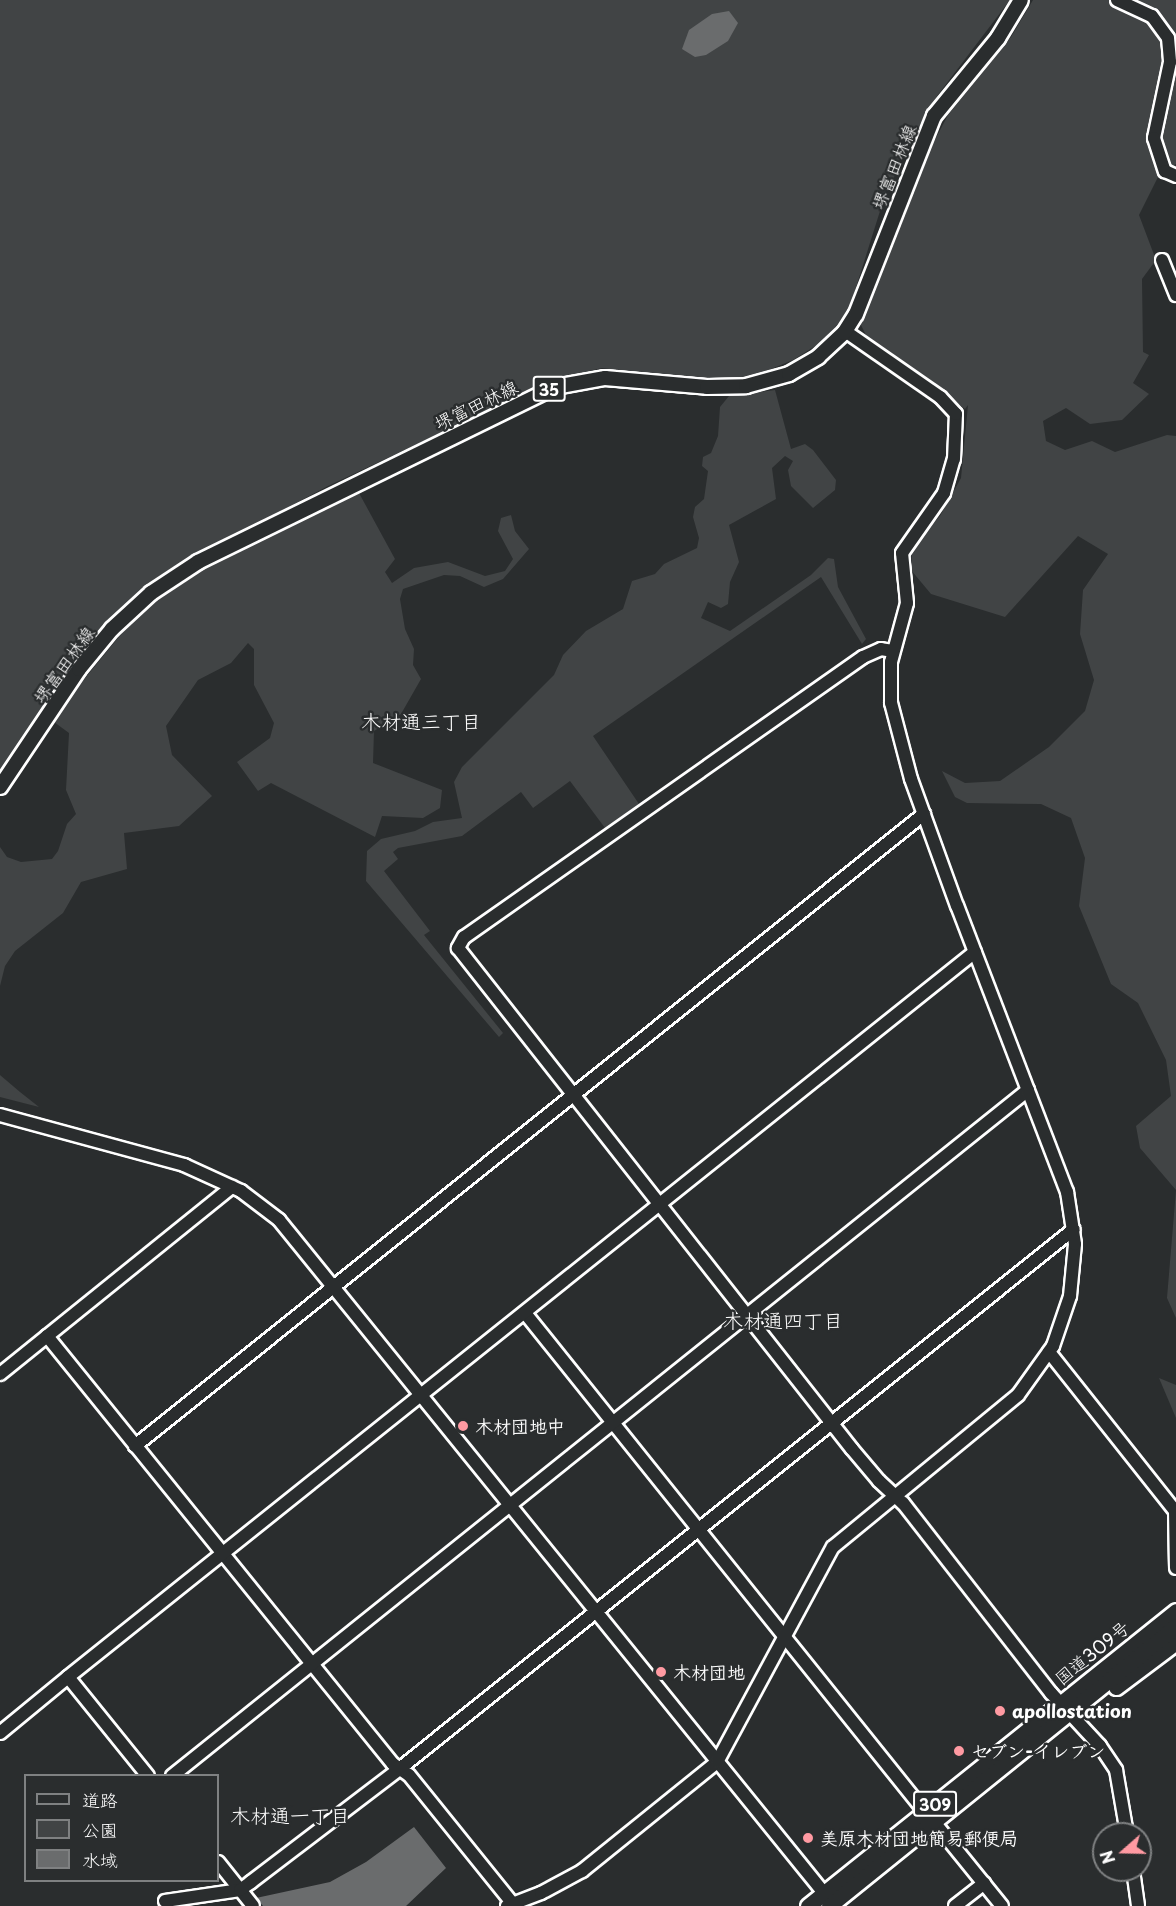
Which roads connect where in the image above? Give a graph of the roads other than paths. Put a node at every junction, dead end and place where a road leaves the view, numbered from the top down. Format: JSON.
{"nodes":[{"id":1,"x":1021,"y":0,"type":"edge"},
{"id":2,"x":1118,"y":0,"type":"edge"},
{"id":3,"x":1176,"y":176,"type":"edge"},
{"id":4,"x":1162,"y":260,"type":"dead end"},
{"id":5,"x":1176,"y":295,"type":"edge"},
{"id":6,"x":845,"y":331,"type":"junction"},
{"id":7,"x":893,"y":651,"type":"junction"},
{"id":8,"x":0,"y":787,"type":"edge"},
{"id":9,"x":924,"y":814,"type":"junction"},
{"id":10,"x":975,"y":952,"type":"junction"},
{"id":11,"x":1028,"y":1090,"type":"junction"},
{"id":12,"x":572,"y":1096,"type":"junction"},
{"id":13,"x":0,"y":1115,"type":"edge"},
{"id":14,"x":232,"y":1186,"type":"junction"},
{"id":15,"x":660,"y":1205,"type":"junction"},
{"id":16,"x":1074,"y":1229,"type":"junction"},
{"id":17,"x":335,"y":1285,"type":"junction"},
{"id":18,"x":525,"y":1313,"type":"junction"},
{"id":19,"x":748,"y":1314,"type":"junction"},
{"id":20,"x":46,"y":1336,"type":"junction"},
{"id":21,"x":1049,"y":1352,"type":"junction"},
{"id":22,"x":0,"y":1374,"type":"edge"},
{"id":23,"x":423,"y":1395,"type":"junction"},
{"id":24,"x":614,"y":1421,"type":"junction"},
{"id":25,"x":833,"y":1423,"type":"junction"},
{"id":26,"x":135,"y":1446,"type":"junction"},
{"id":27,"x":894,"y":1496,"type":"junction"},
{"id":28,"x":511,"y":1504,"type":"junction"},
{"id":29,"x":700,"y":1529,"type":"junction"},
{"id":30,"x":223,"y":1554,"type":"junction"},
{"id":31,"x":1176,"y":1568,"type":"edge"},
{"id":32,"x":1176,"y":1599,"type":"edge"},
{"id":33,"x":597,"y":1611,"type":"junction"},
{"id":34,"x":1176,"y":1611,"type":"edge"},
{"id":35,"x":1176,"y":1626,"type":"edge"},
{"id":36,"x":784,"y":1635,"type":"junction"},
{"id":37,"x":1176,"y":1642,"type":"edge"},
{"id":38,"x":311,"y":1664,"type":"junction"},
{"id":39,"x":68,"y":1677,"type":"junction"},
{"id":40,"x":1066,"y":1707,"type":"junction"},
{"id":41,"x":0,"y":1733,"type":"edge"},
{"id":42,"x":717,"y":1762,"type":"junction"},
{"id":43,"x":400,"y":1769,"type":"junction"},
{"id":44,"x":146,"y":1774,"type":"edge"},
{"id":45,"x":174,"y":1774,"type":"edge"},
{"id":46,"x":930,"y":1817,"type":"junction"},
{"id":47,"x":1125,"y":1822,"type":"edge"},
{"id":48,"x":219,"y":1863,"type":"edge"},
{"id":49,"x":1134,"y":1882,"type":"edge"},
{"id":50,"x":984,"y":1883,"type":"junction"},
{"id":51,"x":240,"y":1890,"type":"junction"},
{"id":52,"x":165,"y":1901,"type":"dead end"},
{"id":53,"x":830,"y":1902,"type":"edge"},
{"id":54,"x":510,"y":1905,"type":"edge"},
{"id":55,"x":253,"y":1906,"type":"edge"},
{"id":56,"x":808,"y":1906,"type":"edge"},
{"id":57,"x":955,"y":1906,"type":"edge"},
{"id":58,"x":1002,"y":1906,"type":"edge"},
{"id":59,"x":1138,"y":1906,"type":"edge"}],
"edges":[{"from":1,"to":6,"type":"main road","name":"堺富田林線","number":"35"},
{"from":2,"to":3,"type":"street"},
{"from":4,"to":5,"type":"street"},
{"from":6,"to":7,"type":"street"},
{"from":6,"to":8,"type":"main road","name":"堺富田林線","number":"35"},
{"from":7,"to":9,"type":"street"},
{"from":7,"to":12,"type":"street"},
{"from":9,"to":10,"type":"street"},
{"from":9,"to":12,"type":"street"},
{"from":10,"to":11,"type":"street"},
{"from":10,"to":15,"type":"street"},
{"from":11,"to":16,"type":"street"},
{"from":11,"to":19,"type":"street"},
{"from":12,"to":15,"type":"street"},
{"from":12,"to":17,"type":"street"},
{"from":13,"to":14,"type":"street"},
{"from":14,"to":17,"type":"street"},
{"from":14,"to":20,"type":"street"},
{"from":15,"to":18,"type":"street"},
{"from":15,"to":19,"type":"street"},
{"from":16,"to":21,"type":"street"},
{"from":16,"to":25,"type":"street"},
{"from":17,"to":23,"type":"street"},
{"from":17,"to":26,"type":"street"},
{"from":18,"to":23,"type":"street"},
{"from":18,"to":24,"type":"street"},
{"from":19,"to":24,"type":"street"},
{"from":19,"to":25,"type":"street"},
{"from":20,"to":22,"type":"street"},
{"from":20,"to":26,"type":"street"},
{"from":21,"to":27,"type":"street"},
{"from":21,"to":31,"type":"street"},
{"from":23,"to":28,"type":"street"},
{"from":23,"to":30,"type":"street"},
{"from":24,"to":28,"type":"street"},
{"from":24,"to":29,"type":"street"},
{"from":25,"to":27,"type":"street"},
{"from":25,"to":29,"type":"street"},
{"from":26,"to":30,"type":"street"},
{"from":27,"to":36,"type":"street"},
{"from":27,"to":40,"type":"street"},
{"from":28,"to":33,"type":"street"},
{"from":28,"to":38,"type":"street"},
{"from":29,"to":33,"type":"street"},
{"from":29,"to":36,"type":"street"},
{"from":30,"to":38,"type":"street"},
{"from":30,"to":39,"type":"street"},
{"from":32,"to":40,"type":"highway","number":"309"},
{"from":33,"to":42,"type":"street"},
{"from":33,"to":43,"type":"street"},
{"from":34,"to":40,"type":"highway","name":"国道309号","number":"309"},
{"from":35,"to":40,"type":"highway","name":"国道309号","number":"309"},
{"from":36,"to":42,"type":"street"},
{"from":36,"to":46,"type":"street"},
{"from":37,"to":40,"type":"highway","number":"309"},
{"from":38,"to":43,"type":"street"},
{"from":38,"to":45,"type":"street"},
{"from":39,"to":41,"type":"street"},
{"from":39,"to":44,"type":"street"},
{"from":40,"to":46,"type":"highway","name":"国道309号","number":"309"},
{"from":40,"to":47,"type":"street"},
{"from":42,"to":53,"type":"street"},
{"from":42,"to":54,"type":"street"},
{"from":43,"to":51,"type":"street"},
{"from":43,"to":54,"type":"street"},
{"from":46,"to":50,"type":"street"},
{"from":46,"to":53,"type":"highway","name":"国道309号","number":"309"},
{"from":48,"to":51,"type":"street"},
{"from":49,"to":59,"type":"street"},
{"from":50,"to":57,"type":"street"},
{"from":50,"to":58,"type":"street"},
{"from":51,"to":52,"type":"street"},
{"from":51,"to":55,"type":"street"},
{"from":53,"to":56,"type":"highway","name":"国道309号","number":"309"}]}
